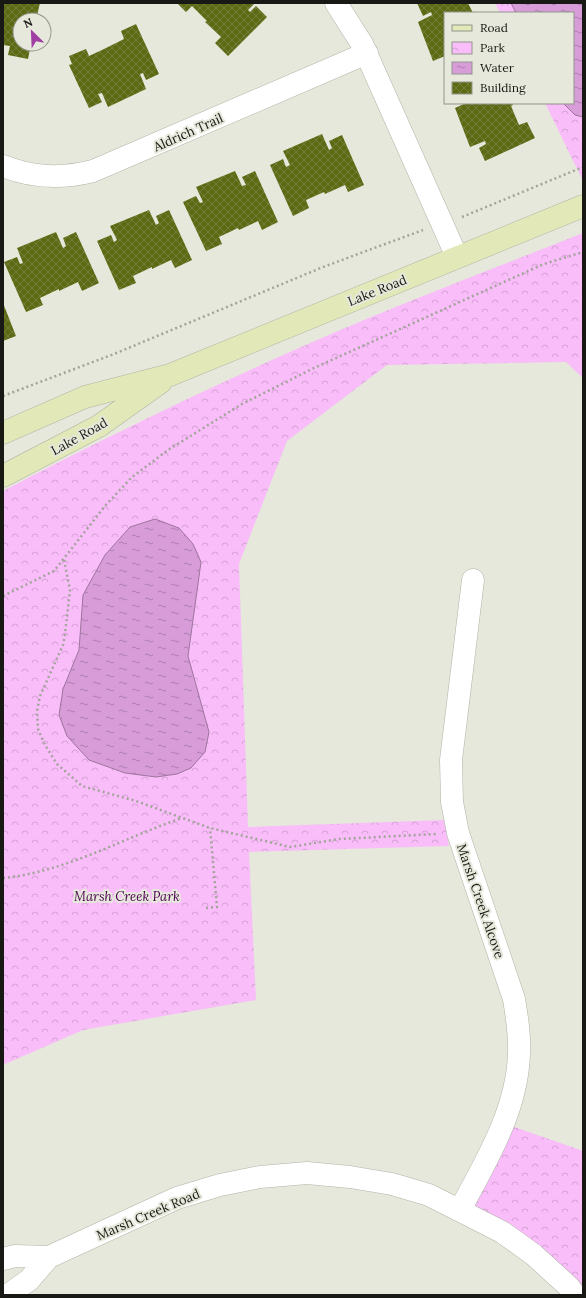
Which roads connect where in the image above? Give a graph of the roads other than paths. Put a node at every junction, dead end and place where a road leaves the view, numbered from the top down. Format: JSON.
{"nodes":[{"id":1,"x":336,"y":3,"type":"edge"},
{"id":2,"x":366,"y":53,"type":"junction"},
{"id":3,"x":3,"y":166,"type":"edge"},
{"id":4,"x":583,"y":206,"type":"edge"},
{"id":5,"x":457,"y":257,"type":"junction"},
{"id":6,"x":170,"y":375,"type":"junction"},
{"id":7,"x":3,"y":433,"type":"edge"},
{"id":8,"x":3,"y":476,"type":"edge"},
{"id":9,"x":472,"y":580,"type":"dead end"},
{"id":10,"x":460,"y":1210,"type":"junction"},
{"id":11,"x":49,"y":1257,"type":"junction"},
{"id":12,"x":3,"y":1259,"type":"edge"},
{"id":13,"x":8,"y":1295,"type":"edge"},
{"id":14,"x":574,"y":1295,"type":"edge"}],
"edges":[{"from":1,"to":2,"type":"street"},
{"from":2,"to":3,"type":"street","name":"Aldrich Trail"},
{"from":2,"to":5,"type":"street"},
{"from":4,"to":5,"type":"street","name":"Lake Road"},
{"from":5,"to":6,"type":"street","name":"Lake Road"},
{"from":6,"to":7,"type":"street","name":"Lake Road"},
{"from":6,"to":8,"type":"street","name":"Lake Road"},
{"from":9,"to":10,"type":"street","name":"Marsh Creek Alcove"},
{"from":10,"to":11,"type":"street","name":"Marsh Creek Road"},
{"from":10,"to":14,"type":"street","name":"Marsh Creek Road"},
{"from":11,"to":12,"type":"street","name":"Marsh Creek Road"},
{"from":11,"to":13,"type":"street","name":"Marsh Creek Road"}]}
